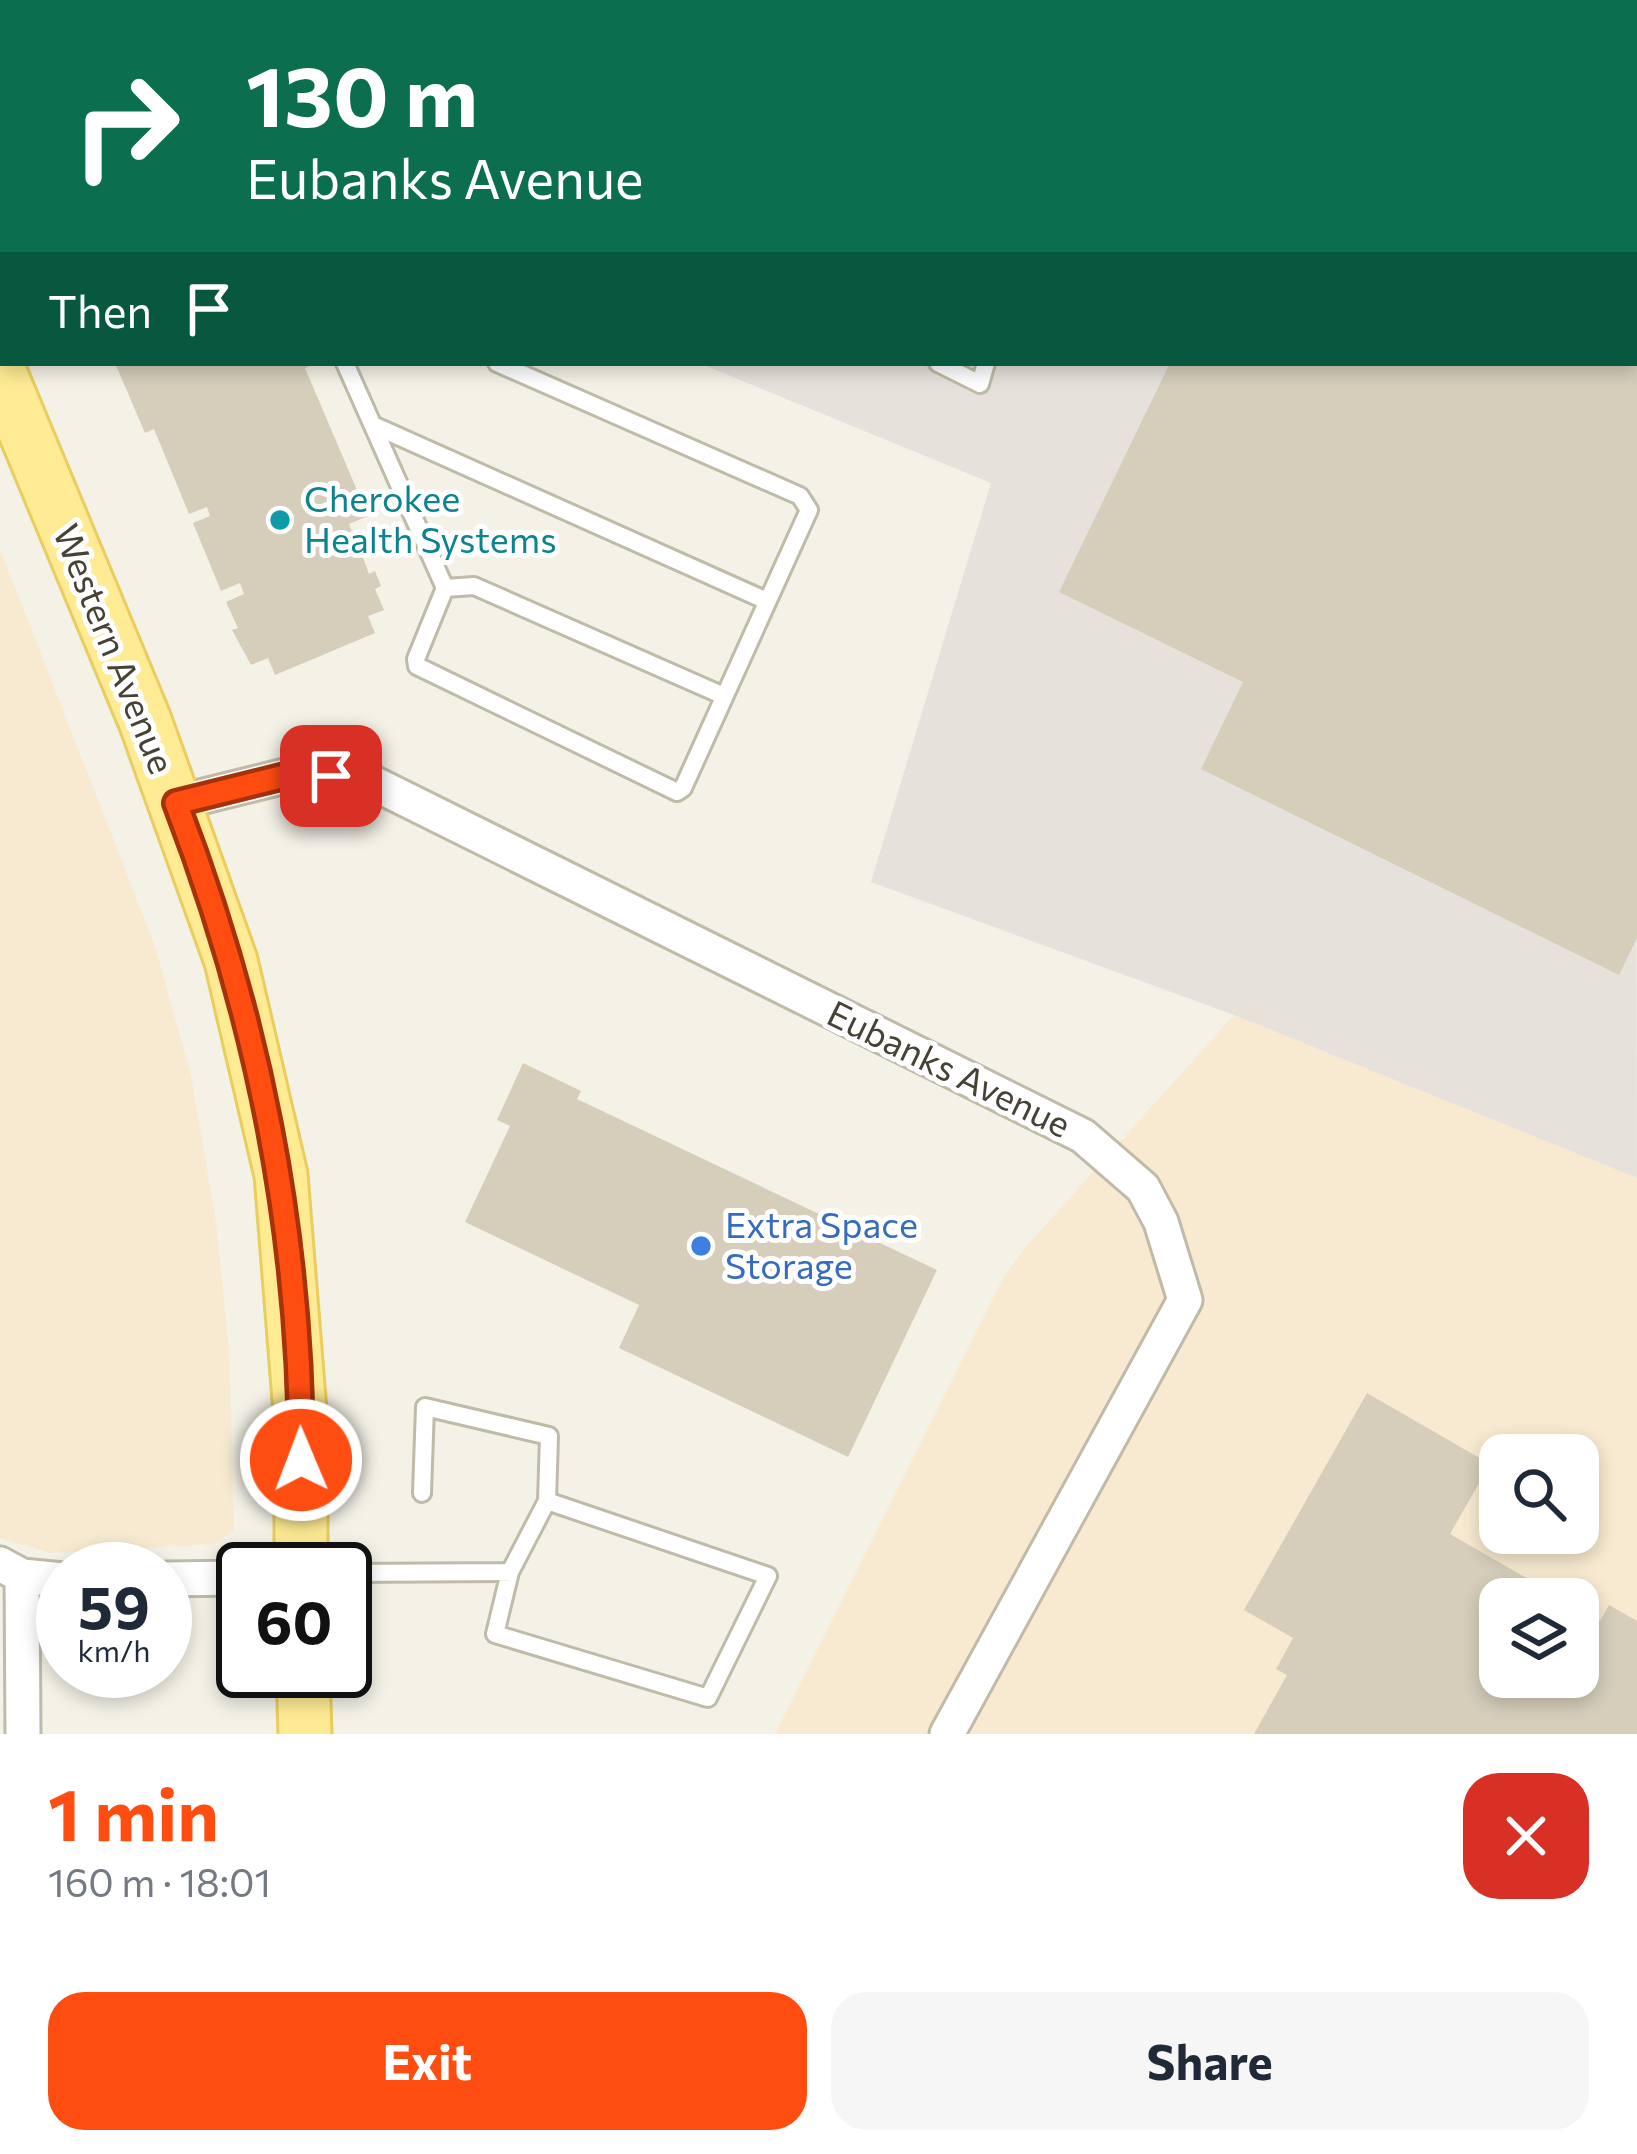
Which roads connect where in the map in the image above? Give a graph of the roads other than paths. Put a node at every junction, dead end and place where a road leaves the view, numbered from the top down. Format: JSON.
{"nodes":[{"id":1,"x":347,"y":366,"type":"edge"},
{"id":2,"x":504,"y":366,"type":"edge"},
{"id":3,"x":944,"y":366,"type":"edge"},
{"id":4,"x":985,"y":366,"type":"edge"},
{"id":5,"x":0,"y":372,"type":"edge"},
{"id":6,"x":373,"y":425,"type":"junction"},
{"id":7,"x":445,"y":588,"type":"junction"},
{"id":8,"x":767,"y":601,"type":"junction"},
{"id":9,"x":724,"y":697,"type":"junction"},
{"id":10,"x":176,"y":803,"type":"junction"},
{"id":11,"x":422,"y":1493,"type":"dead end"},
{"id":12,"x":547,"y":1502,"type":"junction"},
{"id":13,"x":302,"y":1542,"type":"edge"},
{"id":14,"x":11,"y":1570,"type":"edge"},
{"id":15,"x":510,"y":1572,"type":"junction"},
{"id":16,"x":372,"y":1573,"type":"edge"},
{"id":17,"x":303,"y":1698,"type":"edge"},
{"id":18,"x":23,"y":1734,"type":"edge"},
{"id":19,"x":304,"y":1734,"type":"edge"},
{"id":20,"x":947,"y":1734,"type":"edge"}],
"edges":[{"from":1,"to":6,"type":"lane"},
{"from":2,"to":8,"type":"lane"},
{"from":3,"to":4,"type":"lane"},
{"from":5,"to":10,"type":"main road","name":"Western Avenue"},
{"from":6,"to":7,"type":"lane"},
{"from":6,"to":8,"type":"lane"},
{"from":7,"to":9,"type":"lane"},
{"from":7,"to":9,"type":"lane"},
{"from":8,"to":9,"type":"lane"},
{"from":10,"to":13,"type":"main road","name":"Western Avenue"},
{"from":10,"to":20,"type":"street","name":"Eubanks Avenue"},
{"from":11,"to":12,"type":"lane"},
{"from":12,"to":15,"type":"lane"},
{"from":12,"to":15,"type":"lane"},
{"from":14,"to":18,"type":"street"},
{"from":15,"to":16,"type":"lane"},
{"from":17,"to":19,"type":"main road"}]}
